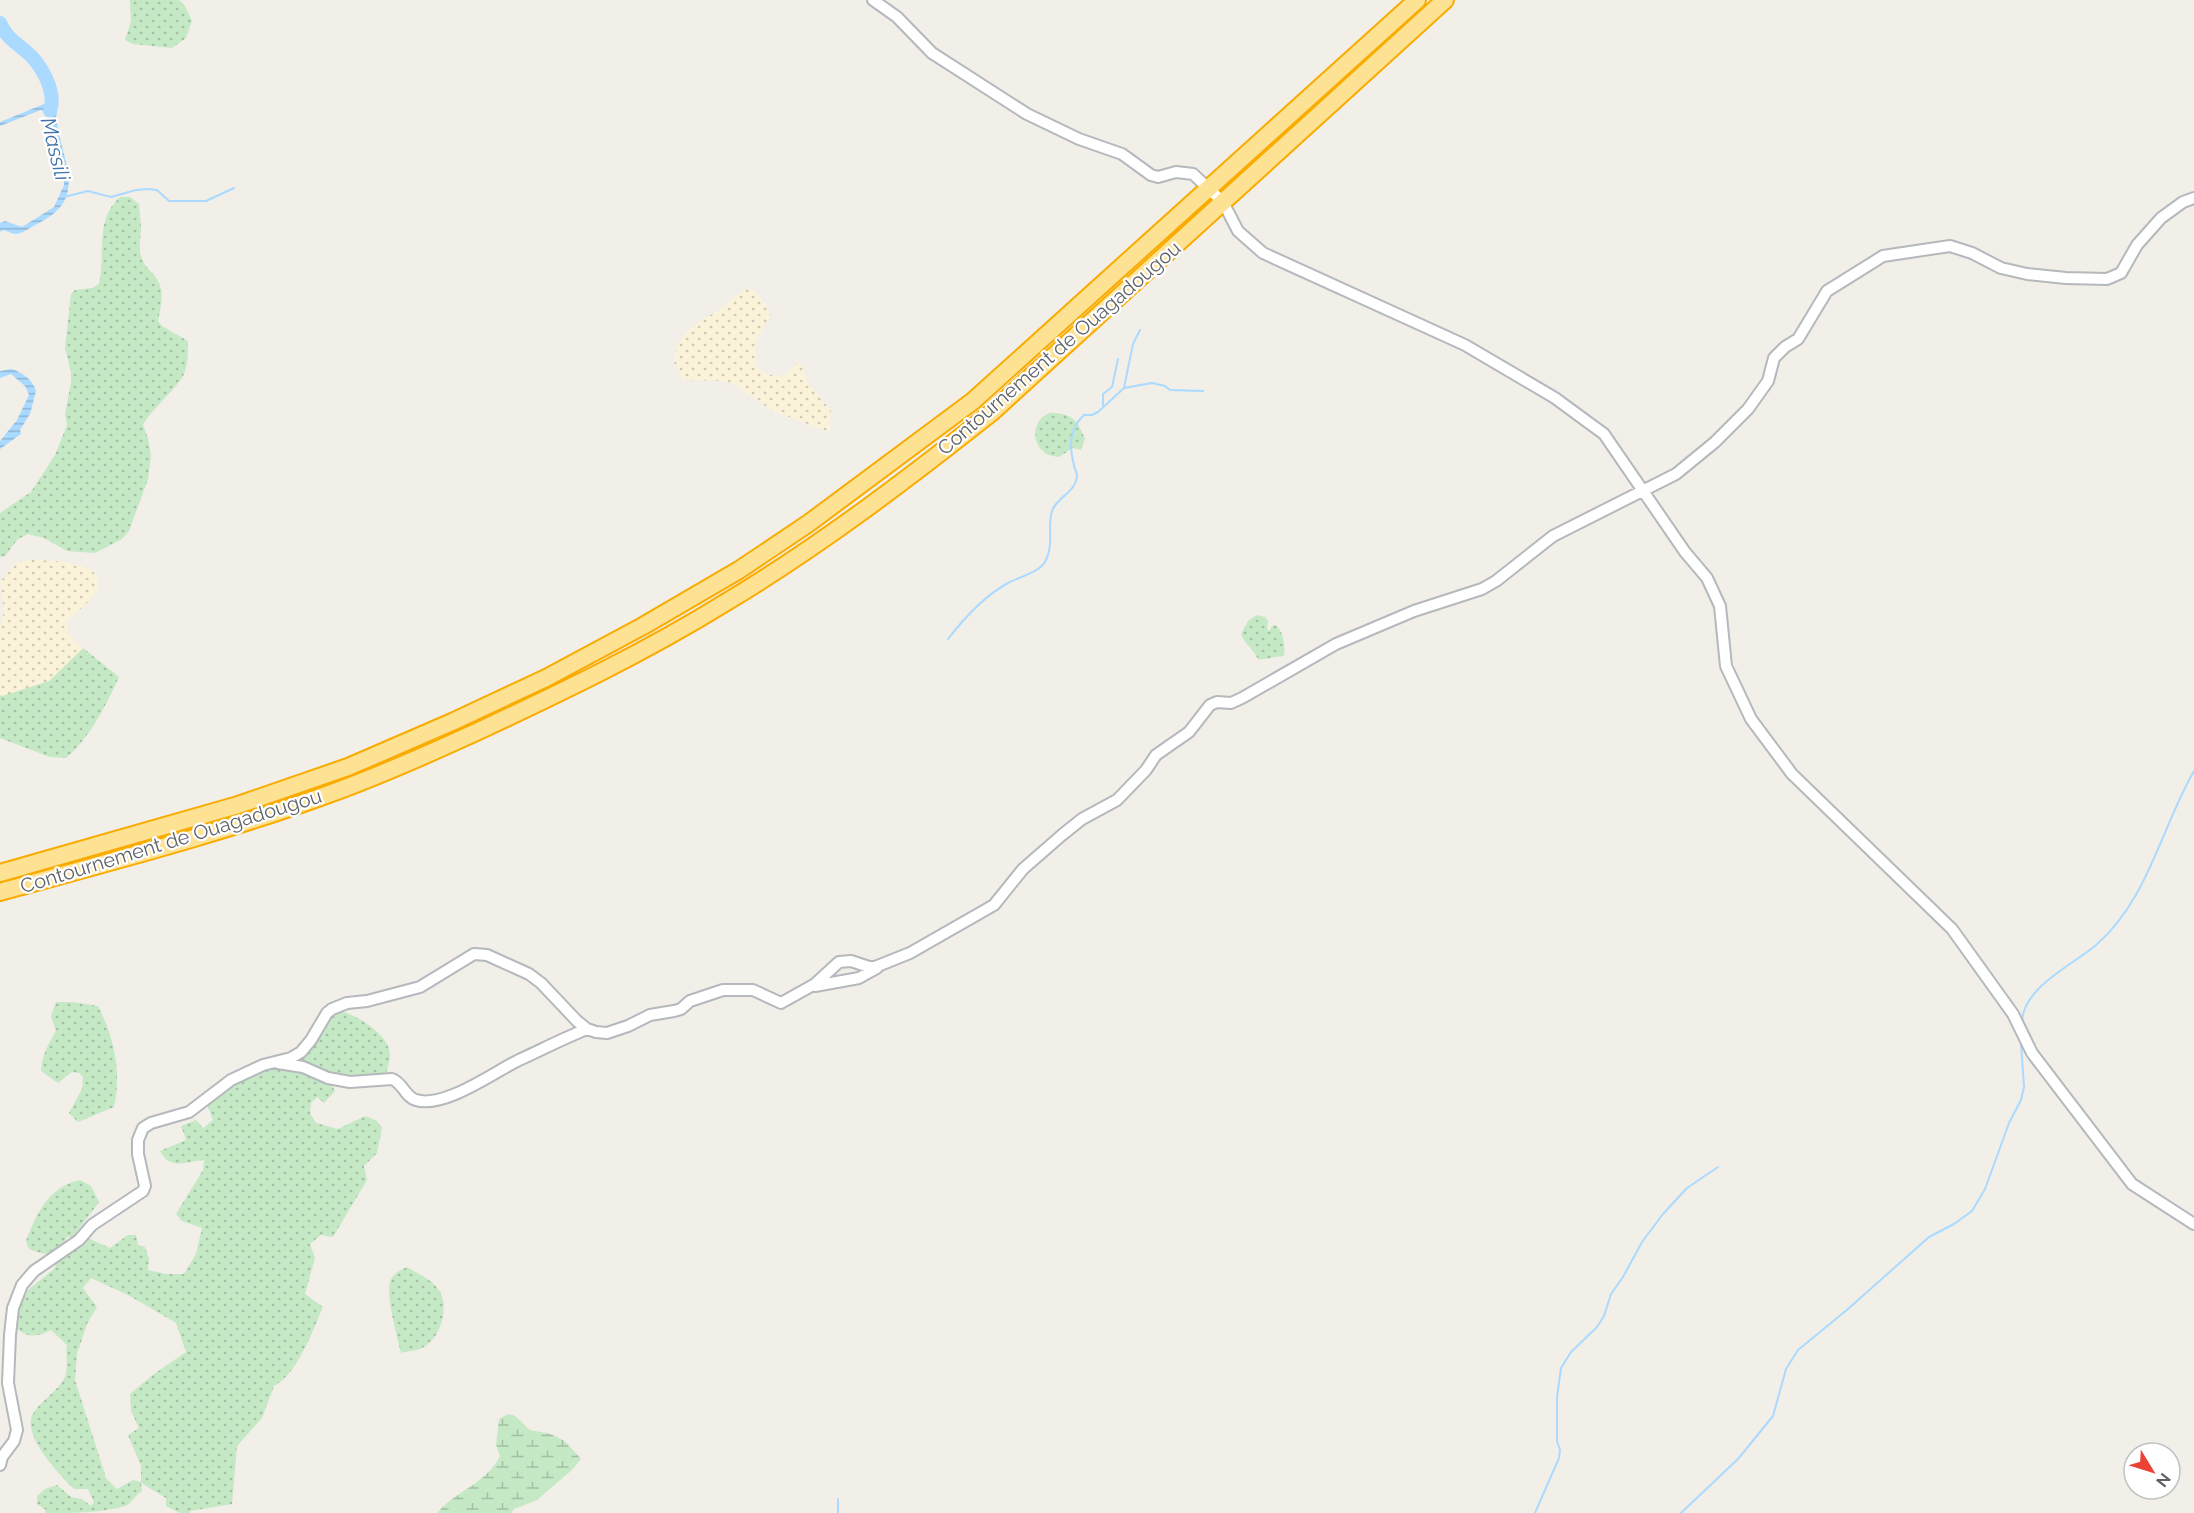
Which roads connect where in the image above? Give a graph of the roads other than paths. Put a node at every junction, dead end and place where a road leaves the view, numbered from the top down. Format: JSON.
{"nodes":[{"id":1,"x":873,"y":0,"type":"edge"},
{"id":2,"x":1417,"y":0,"type":"edge"},
{"id":3,"x":1445,"y":0,"type":"edge"},
{"id":4,"x":1209,"y":188,"type":"junction"},
{"id":5,"x":2194,"y":198,"type":"edge"},
{"id":6,"x":1223,"y":202,"type":"junction"},
{"id":7,"x":1644,"y":491,"type":"junction"},
{"id":8,"x":0,"y":873,"type":"edge"},
{"id":9,"x":0,"y":892,"type":"edge"},
{"id":10,"x":883,"y":965,"type":"junction"},
{"id":11,"x":810,"y":987,"type":"junction"},
{"id":12,"x":587,"y":1029,"type":"junction"},
{"id":13,"x":275,"y":1063,"type":"junction"},
{"id":14,"x":2194,"y":1224,"type":"edge"},
{"id":15,"x":0,"y":1466,"type":"edge"}],
"edges":[{"from":1,"to":4,"type":"street"},
{"from":2,"to":4,"type":"highway","name":"Contournement de Ouagadougou"},
{"from":3,"to":6,"type":"highway","name":"Contournement de Ouagadougou"},
{"from":4,"to":6,"type":"street"},
{"from":4,"to":8,"type":"highway","name":"Contournement de Ouagadougou"},
{"from":5,"to":7,"type":"street"},
{"from":6,"to":7,"type":"street"},
{"from":6,"to":9,"type":"highway","name":"Contournement de Ouagadougou"},
{"from":7,"to":10,"type":"street"},
{"from":7,"to":14,"type":"street"},
{"from":10,"to":11,"type":"street"},
{"from":10,"to":11,"type":"street"},
{"from":11,"to":12,"type":"street"},
{"from":12,"to":13,"type":"street"},
{"from":12,"to":13,"type":"street"},
{"from":13,"to":15,"type":"street"}]}
